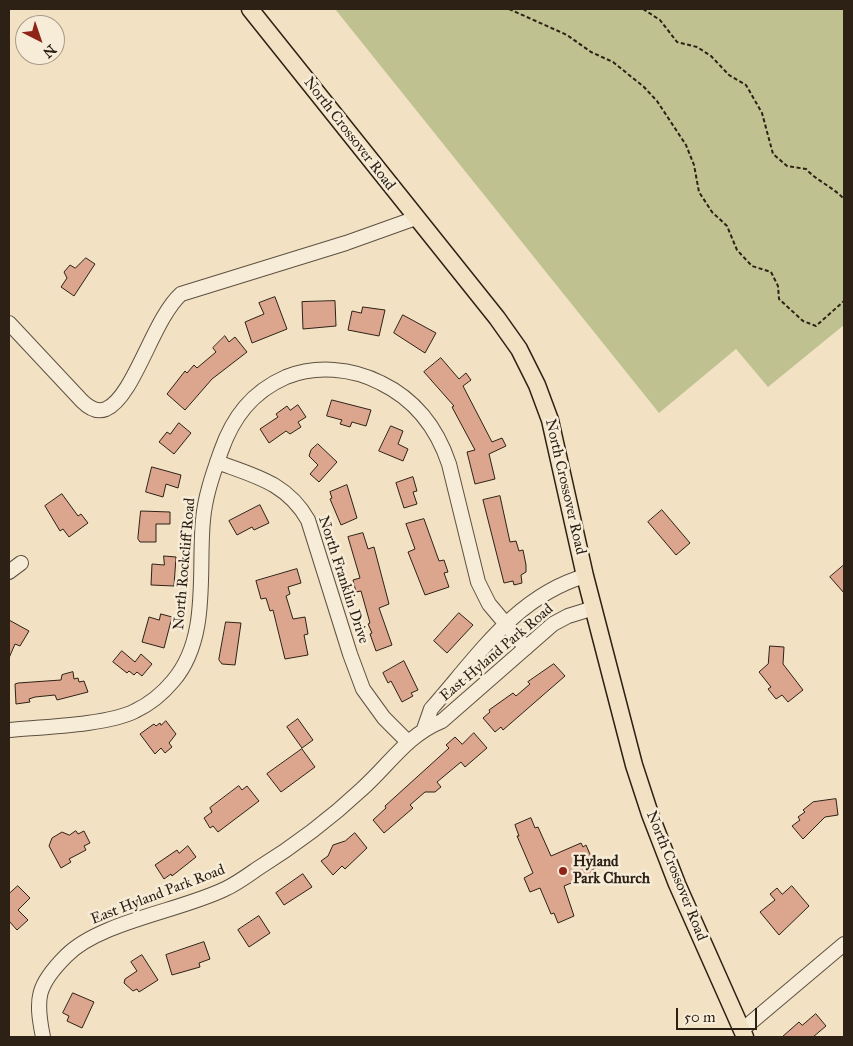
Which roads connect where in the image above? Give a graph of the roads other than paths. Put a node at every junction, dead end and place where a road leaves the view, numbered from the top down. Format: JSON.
{"nodes":[{"id":1,"x":250,"y":9,"type":"edge"},
{"id":2,"x":416,"y":218,"type":"junction"},
{"id":3,"x":9,"y":323,"type":"edge"},
{"id":4,"x":218,"y":462,"type":"junction"},
{"id":5,"x":21,"y":564,"type":"dead end"},
{"id":6,"x":9,"y":572,"type":"edge"},
{"id":7,"x":586,"y":576,"type":"junction"},
{"id":8,"x":594,"y":608,"type":"junction"},
{"id":9,"x":506,"y":624,"type":"junction"},
{"id":10,"x":526,"y":648,"type":"junction"},
{"id":11,"x":424,"y":728,"type":"junction"},
{"id":12,"x":9,"y":730,"type":"edge"},
{"id":13,"x":408,"y":742,"type":"junction"},
{"id":14,"x":844,"y":944,"type":"edge"},
{"id":15,"x":744,"y":1034,"type":"edge"},
{"id":16,"x":43,"y":1037,"type":"edge"}],
"edges":[{"from":1,"to":2,"type":"main road","name":"North Crossover Road"},
{"from":2,"to":3,"type":"street"},
{"from":2,"to":7,"type":"main road","name":"North Crossover Road"},
{"from":4,"to":9,"type":"street","name":"North Rockcliff Road"},
{"from":4,"to":12,"type":"street","name":"North Rockcliff Road"},
{"from":4,"to":13,"type":"street","name":"North Franklin Drive"},
{"from":5,"to":6,"type":"street"},
{"from":7,"to":8,"type":"main road","name":"North Crossover Road"},
{"from":7,"to":9,"type":"street","name":"East Hyland Park Road"},
{"from":8,"to":10,"type":"street","name":"East Hyland Park Road"},
{"from":8,"to":15,"type":"main road","name":"North Crossover Road"},
{"from":9,"to":10,"type":"street","name":"North Rockcliff Road"},
{"from":9,"to":11,"type":"street","name":"East Hyland Park Road"},
{"from":10,"to":11,"type":"street","name":"East Hyland Park Road"},
{"from":11,"to":13,"type":"street","name":"East Hyland Park Road"},
{"from":13,"to":16,"type":"street","name":"East Hyland Park Road"},
{"from":14,"to":15,"type":"street"}]}
